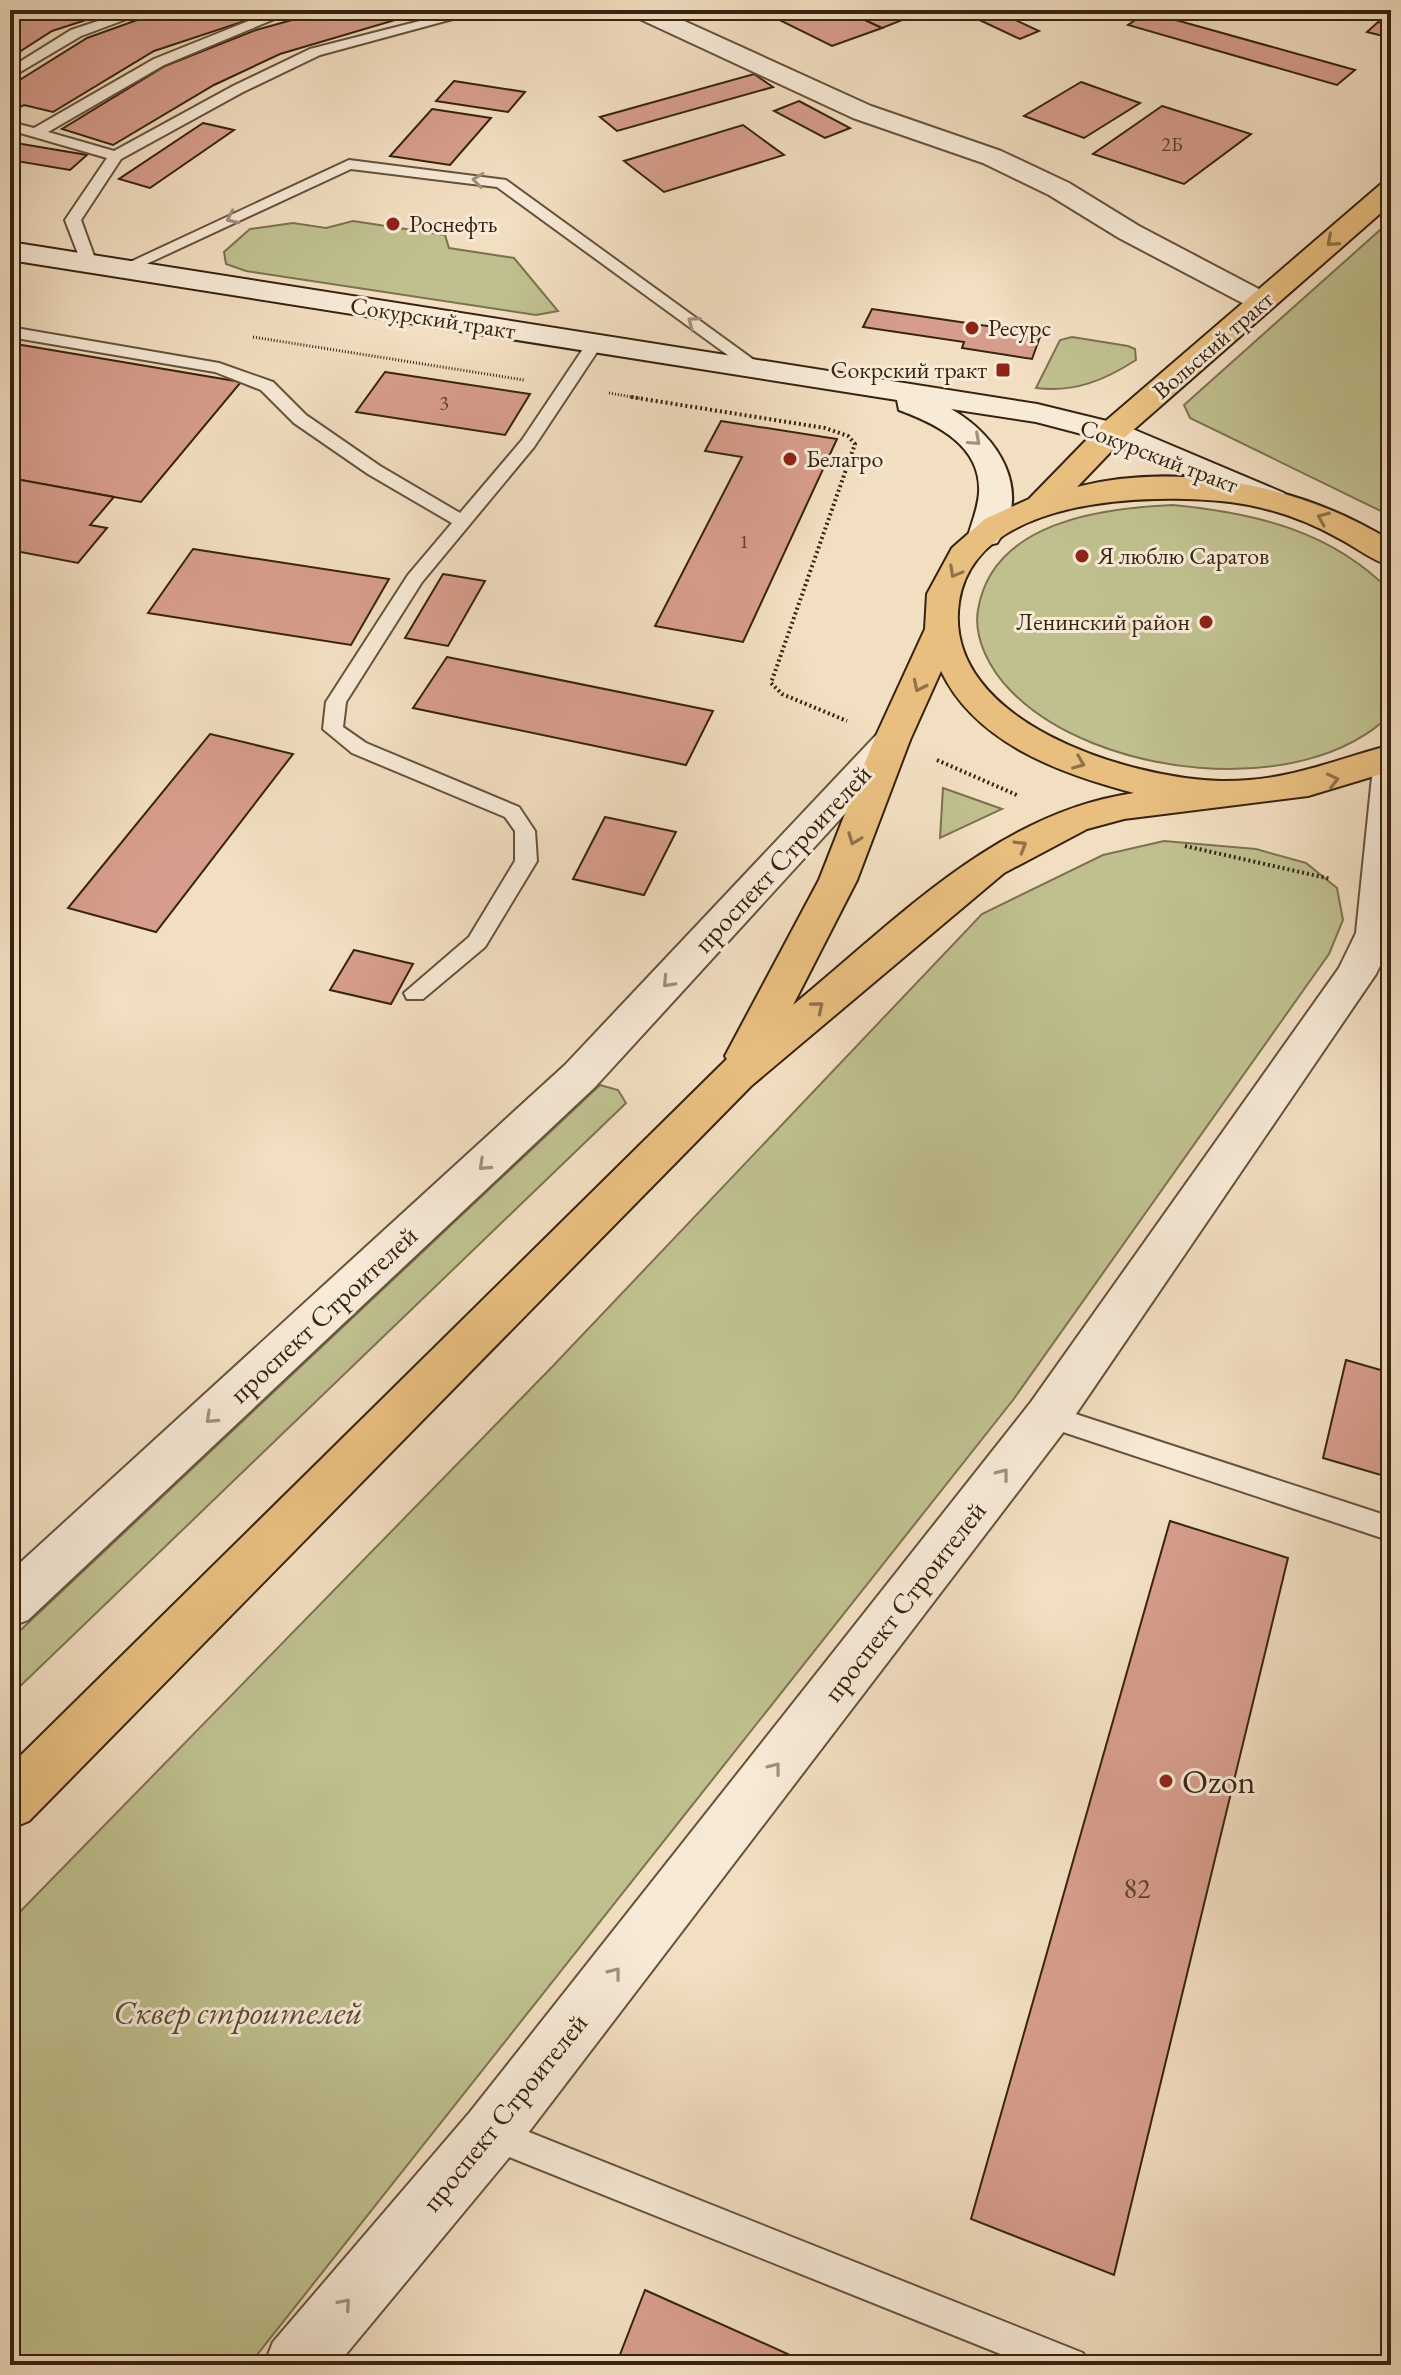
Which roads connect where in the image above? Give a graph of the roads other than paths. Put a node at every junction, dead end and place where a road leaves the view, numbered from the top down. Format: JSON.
{"nodes":[{"id":1,"x":144,"y":10,"type":"edge"},
{"id":2,"x":289,"y":10,"type":"edge"},
{"id":3,"x":479,"y":10,"type":"edge"},
{"id":4,"x":640,"y":10,"type":"edge"},
{"id":5,"x":1372,"y":10,"type":"edge"},
{"id":6,"x":1391,"y":15,"type":"edge"},
{"id":7,"x":10,"y":74,"type":"edge"},
{"id":8,"x":10,"y":126,"type":"edge"},
{"id":9,"x":38,"y":132,"type":"junction"},
{"id":10,"x":116,"y":156,"type":"junction"},
{"id":11,"x":1384,"y":203,"type":"edge"},
{"id":12,"x":10,"y":251,"type":"edge"},
{"id":13,"x":89,"y":264,"type":"junction"},
{"id":14,"x":121,"y":270,"type":"junction"},
{"id":15,"x":1262,"y":302,"type":"junction"},
{"id":16,"x":10,"y":332,"type":"edge"},
{"id":17,"x":595,"y":343,"type":"junction"},
{"id":18,"x":757,"y":368,"type":"junction"},
{"id":19,"x":856,"y":383,"type":"junction"},
{"id":20,"x":1112,"y":432,"type":"junction"},
{"id":21,"x":1273,"y":500,"type":"junction"},
{"id":22,"x":1041,"y":506,"type":"junction"},
{"id":23,"x":461,"y":521,"type":"junction"},
{"id":24,"x":985,"y":536,"type":"junction"},
{"id":25,"x":1391,"y":556,"type":"edge"},
{"id":26,"x":942,"y":630,"type":"junction"},
{"id":27,"x":892,"y":740,"type":"junction"},
{"id":28,"x":1391,"y":757,"type":"edge"},
{"id":29,"x":1391,"y":777,"type":"edge"},
{"id":30,"x":1219,"y":793,"type":"junction"},
{"id":31,"x":1382,"y":921,"type":"edge"},
{"id":32,"x":415,"y":993,"type":"dead end"},
{"id":33,"x":736,"y":1075,"type":"junction"},
{"id":34,"x":1048,"y":1416,"type":"junction"},
{"id":35,"x":1391,"y":1529,"type":"edge"},
{"id":36,"x":10,"y":1604,"type":"edge"},
{"id":37,"x":10,"y":1803,"type":"edge"},
{"id":38,"x":491,"y":2133,"type":"junction"},
{"id":39,"x":296,"y":2365,"type":"edge"},
{"id":40,"x":1071,"y":2365,"type":"edge"}],
"edges":[{"from":1,"to":7,"type":"lane"},
{"from":2,"to":9,"type":"lane"},
{"from":3,"to":10,"type":"lane"},
{"from":4,"to":15,"type":"street"},
{"from":5,"to":6,"type":"lane"},
{"from":8,"to":9,"type":"lane"},
{"from":9,"to":10,"type":"lane"},
{"from":10,"to":13,"type":"lane"},
{"from":11,"to":15,"type":"main road","name":"Вольский тракт","one_way":true},
{"from":12,"to":13,"type":"street","name":"Сокурский тракт"},
{"from":13,"to":14,"type":"street","name":"Сокурский тракт"},
{"from":14,"to":17,"type":"street","name":"Сокурский тракт"},
{"from":18,"to":14,"type":"lane","one_way":true},
{"from":15,"to":20,"type":"main road","name":"Вольский тракт"},
{"from":16,"to":23,"type":"lane"},
{"from":17,"to":18,"type":"street","name":"Сокурский тракт"},
{"from":17,"to":23,"type":"lane"},
{"from":18,"to":19,"type":"street","name":"Сокурский тракт"},
{"from":19,"to":20,"type":"street","name":"Сокурский тракт"},
{"from":19,"to":24,"type":"street","name":"Сокурский тракт","one_way":true},
{"from":20,"to":21,"type":"street","name":"Сокурский тракт"},
{"from":20,"to":22,"type":"main road","name":"Вольский тракт"},
{"from":21,"to":22,"type":"main road"},
{"from":25,"to":21,"type":"main road","one_way":true},
{"from":22,"to":24,"type":"main road"},
{"from":23,"to":32,"type":"lane"},
{"from":24,"to":26,"type":"main road","one_way":true},
{"from":26,"to":27,"type":"main road","name":"проспект Строителей","one_way":true},
{"from":26,"to":30,"type":"main road","one_way":true},
{"from":27,"to":33,"type":"main road","name":"проспект Строителей","one_way":true},
{"from":27,"to":36,"type":"street","name":"проспект Строителей","one_way":true},
{"from":30,"to":28,"type":"main road","one_way":true},
{"from":29,"to":31,"type":"street","name":"проспект Строителей"},
{"from":33,"to":30,"type":"main road","name":"проспект Строителей","one_way":true},
{"from":31,"to":34,"type":"street","name":"проспект Строителей"},
{"from":33,"to":37,"type":"main road","name":"проспект Строителей"},
{"from":34,"to":35,"type":"lane"},
{"from":38,"to":34,"type":"street","name":"проспект Строителей","one_way":true},
{"from":39,"to":38,"type":"street","name":"проспект Строителей","one_way":true},
{"from":38,"to":40,"type":"lane"}]}
